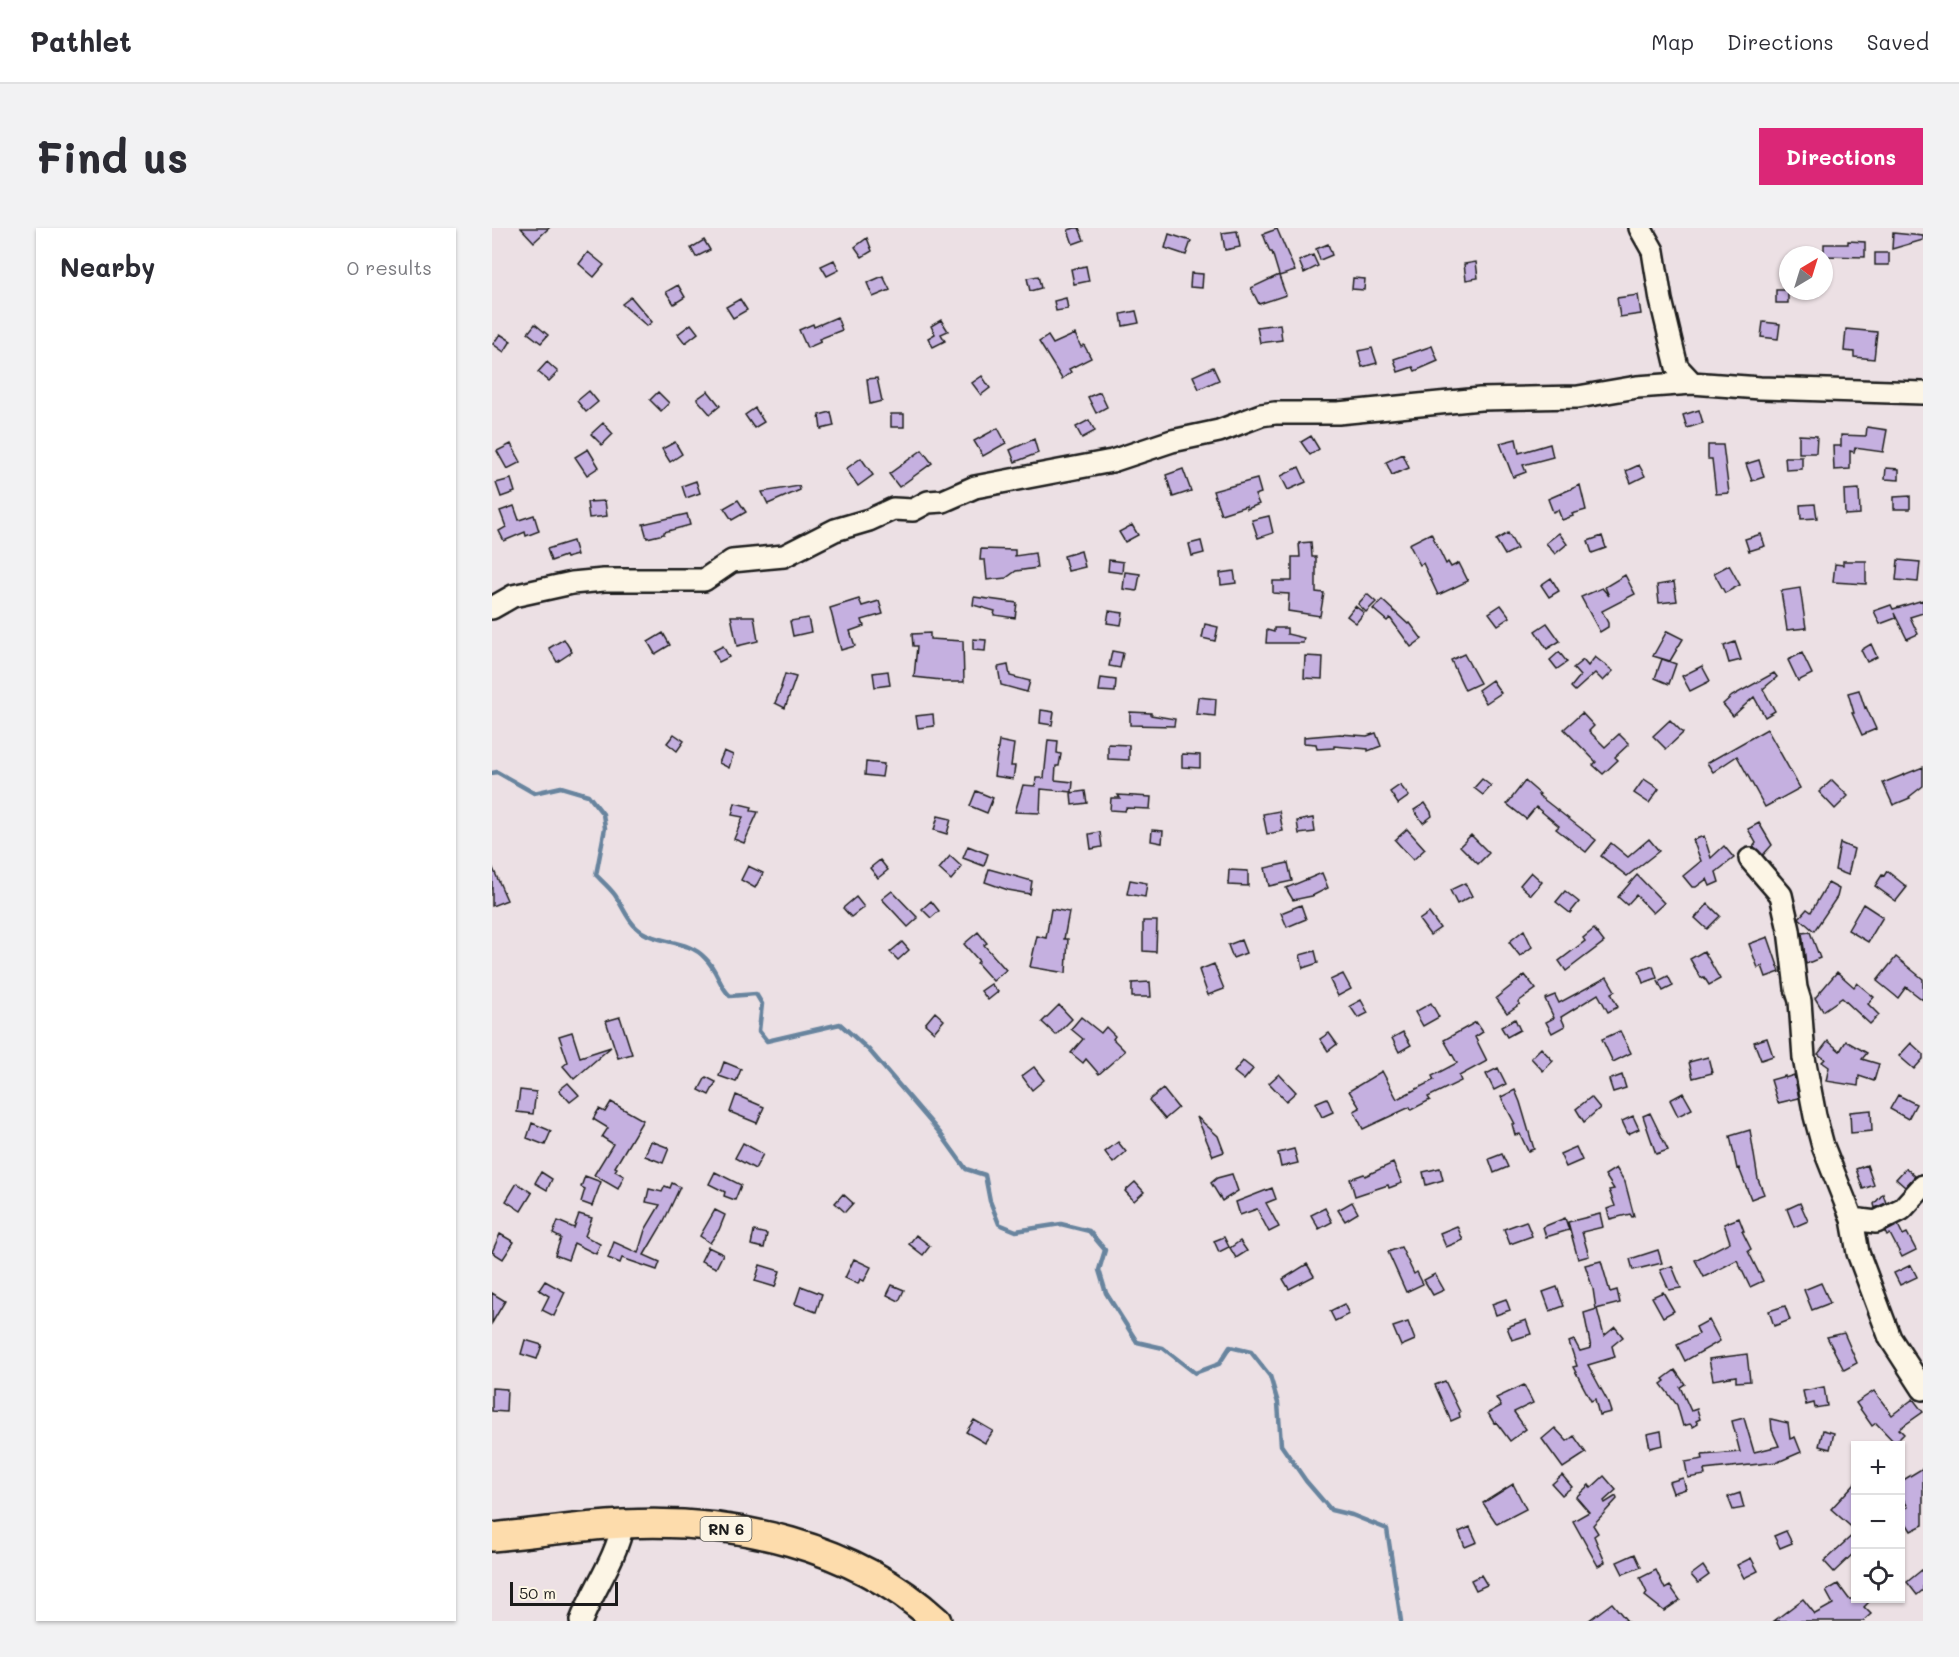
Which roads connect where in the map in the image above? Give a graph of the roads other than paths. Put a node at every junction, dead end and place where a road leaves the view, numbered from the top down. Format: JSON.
{"nodes":[{"id":1,"x":1640,"y":228,"type":"edge"},
{"id":2,"x":1692,"y":383,"type":"junction"},
{"id":3,"x":1923,"y":393,"type":"edge"},
{"id":4,"x":492,"y":608,"type":"edge"},
{"id":5,"x":1750,"y":859,"type":"dead end"},
{"id":6,"x":1923,"y":1186,"type":"edge"},
{"id":7,"x":1852,"y":1219,"type":"junction"},
{"id":8,"x":1923,"y":1389,"type":"edge"},
{"id":9,"x":623,"y":1524,"type":"junction"},
{"id":10,"x":492,"y":1537,"type":"edge"},
{"id":11,"x":581,"y":1621,"type":"edge"},
{"id":12,"x":937,"y":1621,"type":"edge"}],
"edges":[{"from":1,"to":2,"type":"street"},
{"from":2,"to":3,"type":"street"},
{"from":2,"to":4,"type":"street"},
{"from":5,"to":7,"type":"street"},
{"from":6,"to":7,"type":"street"},
{"from":7,"to":8,"type":"street"},
{"from":9,"to":10,"type":"main road","number":"RN 6"},
{"from":9,"to":11,"type":"street"},
{"from":9,"to":12,"type":"main road","number":"RN 6"}]}
